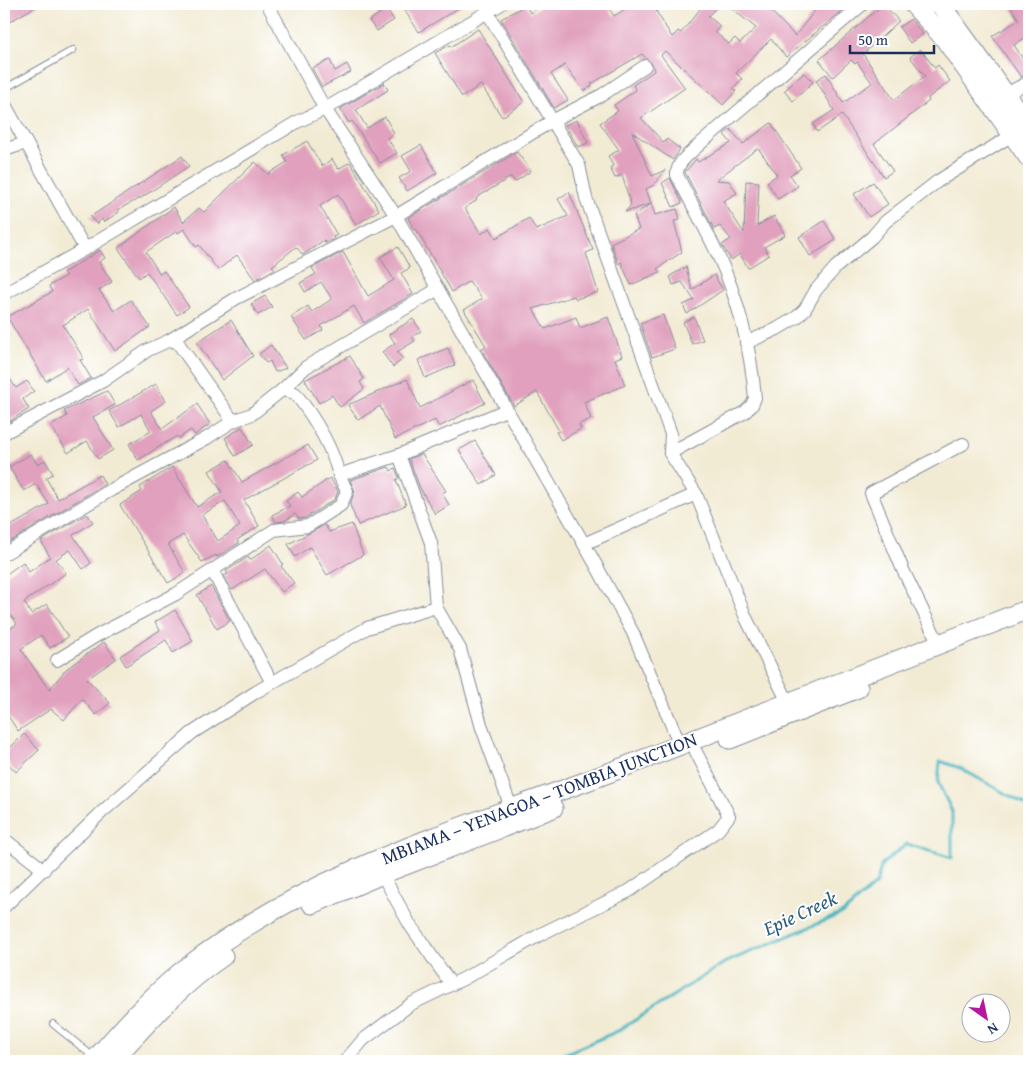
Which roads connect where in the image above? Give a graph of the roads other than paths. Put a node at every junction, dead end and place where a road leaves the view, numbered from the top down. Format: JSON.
{"nodes":[{"id":1,"x":501,"y":4,"type":"edge"},
{"id":2,"x":863,"y":4,"type":"edge"},
{"id":3,"x":913,"y":4,"type":"edge"},
{"id":4,"x":940,"y":4,"type":"edge"},
{"id":5,"x":269,"y":7,"type":"dead end"},
{"id":6,"x":487,"y":12,"type":"junction"},
{"id":7,"x":73,"y":50,"type":"dead end"},
{"id":8,"x":645,"y":66,"type":"dead end"},
{"id":9,"x":1029,"y":82,"type":"edge"},
{"id":10,"x":4,"y":89,"type":"edge"},
{"id":11,"x":1006,"y":94,"type":"junction"},
{"id":12,"x":4,"y":103,"type":"edge"},
{"id":13,"x":326,"y":109,"type":"junction"},
{"id":14,"x":552,"y":121,"type":"junction"},
{"id":15,"x":1022,"y":131,"type":"edge"},
{"id":16,"x":26,"y":143,"type":"junction"},
{"id":17,"x":4,"y":150,"type":"edge"},
{"id":18,"x":1029,"y":158,"type":"edge"},
{"id":19,"x":396,"y":216,"type":"junction"},
{"id":20,"x":85,"y":250,"type":"junction"},
{"id":21,"x":438,"y":289,"type":"junction"},
{"id":22,"x":4,"y":294,"type":"edge"},
{"id":23,"x":170,"y":340,"type":"junction"},
{"id":24,"x":746,"y":343,"type":"junction"},
{"id":25,"x":282,"y":390,"type":"junction"},
{"id":26,"x":506,"y":410,"type":"junction"},
{"id":27,"x":233,"y":421,"type":"junction"},
{"id":28,"x":4,"y":433,"type":"edge"},
{"id":29,"x":963,"y":444,"type":"dead end"},
{"id":30,"x":670,"y":453,"type":"junction"},
{"id":31,"x":399,"y":455,"type":"junction"},
{"id":32,"x":339,"y":475,"type":"junction"},
{"id":33,"x":696,"y":494,"type":"junction"},
{"id":34,"x":584,"y":544,"type":"junction"},
{"id":35,"x":4,"y":554,"type":"edge"},
{"id":36,"x":213,"y":572,"type":"junction"},
{"id":37,"x":436,"y":607,"type":"junction"},
{"id":38,"x":1029,"y":610,"type":"edge"},
{"id":39,"x":1029,"y":623,"type":"edge"},
{"id":40,"x":939,"y":644,"type":"junction"},
{"id":41,"x":57,"y":660,"type":"dead end"},
{"id":42,"x":272,"y":683,"type":"junction"},
{"id":43,"x":788,"y":702,"type":"junction"},
{"id":44,"x":688,"y":748,"type":"junction"},
{"id":45,"x":512,"y":810,"type":"junction"},
{"id":46,"x":4,"y":839,"type":"edge"},
{"id":47,"x":44,"y":870,"type":"junction"},
{"id":48,"x":382,"y":874,"type":"junction"},
{"id":49,"x":4,"y":907,"type":"edge"},
{"id":50,"x":452,"y":984,"type":"junction"},
{"id":51,"x":53,"y":1024,"type":"dead end"},
{"id":52,"x":100,"y":1061,"type":"edge"},
{"id":53,"x":345,"y":1061,"type":"edge"}],
"edges":[{"from":1,"to":6,"type":"street"},
{"from":2,"to":24,"type":"street"},
{"from":3,"to":15,"type":"main road"},
{"from":4,"to":11,"type":"main road"},
{"from":5,"to":13,"type":"street"},
{"from":6,"to":13,"type":"street"},
{"from":6,"to":14,"type":"street"},
{"from":7,"to":10,"type":"lane"},
{"from":8,"to":14,"type":"street"},
{"from":9,"to":11,"type":"street"},
{"from":11,"to":15,"type":"main road"},
{"from":12,"to":16,"type":"street"},
{"from":13,"to":19,"type":"street"},
{"from":13,"to":20,"type":"street"},
{"from":14,"to":19,"type":"street"},
{"from":14,"to":30,"type":"street"},
{"from":15,"to":18,"type":"main road"},
{"from":15,"to":24,"type":"street"},
{"from":16,"to":17,"type":"street"},
{"from":16,"to":20,"type":"street"},
{"from":19,"to":21,"type":"street"},
{"from":19,"to":23,"type":"street"},
{"from":20,"to":22,"type":"street"},
{"from":21,"to":25,"type":"street"},
{"from":21,"to":26,"type":"street"},
{"from":23,"to":27,"type":"street"},
{"from":23,"to":28,"type":"street"},
{"from":24,"to":30,"type":"street"},
{"from":25,"to":27,"type":"street"},
{"from":25,"to":32,"type":"street"},
{"from":26,"to":31,"type":"street"},
{"from":26,"to":34,"type":"street"},
{"from":27,"to":35,"type":"street"},
{"from":29,"to":40,"type":"street"},
{"from":30,"to":33,"type":"street"},
{"from":31,"to":32,"type":"street"},
{"from":31,"to":37,"type":"street"},
{"from":32,"to":36,"type":"street"},
{"from":33,"to":34,"type":"street"},
{"from":33,"to":43,"type":"street"},
{"from":34,"to":44,"type":"street"},
{"from":36,"to":41,"type":"street"},
{"from":36,"to":42,"type":"street"},
{"from":37,"to":42,"type":"street"},
{"from":37,"to":45,"type":"street"},
{"from":38,"to":40,"type":"main road","name":"MBIAMA – YENAGOA – TOMBIA JUNCTION"},
{"from":39,"to":44,"type":"main road","name":"MBIAMA – YENAGOA – TOMBIA JUNCTION"},
{"from":40,"to":43,"type":"main road","name":"MBIAMA – YENAGOA – TOMBIA JUNCTION"},
{"from":42,"to":47,"type":"street"},
{"from":43,"to":44,"type":"main road","name":"MBIAMA – YENAGOA – TOMBIA JUNCTION"},
{"from":44,"to":45,"type":"main road","name":"MBIAMA – YENAGOA – TOMBIA JUNCTION"},
{"from":44,"to":48,"type":"main road","name":"MBIAMA – YENAGOA – TOMBIA JUNCTION"},
{"from":44,"to":50,"type":"street"},
{"from":45,"to":52,"type":"main road","name":"MBIAMA – YENAGOA – TOMBIA JUNCTION"},
{"from":46,"to":47,"type":"street"},
{"from":47,"to":49,"type":"street"},
{"from":48,"to":50,"type":"street"},
{"from":48,"to":52,"type":"main road","name":"MBIAMA – YENAGOA – TOMBIA JUNCTION"},
{"from":50,"to":53,"type":"street"},
{"from":51,"to":52,"type":"lane"}]}
